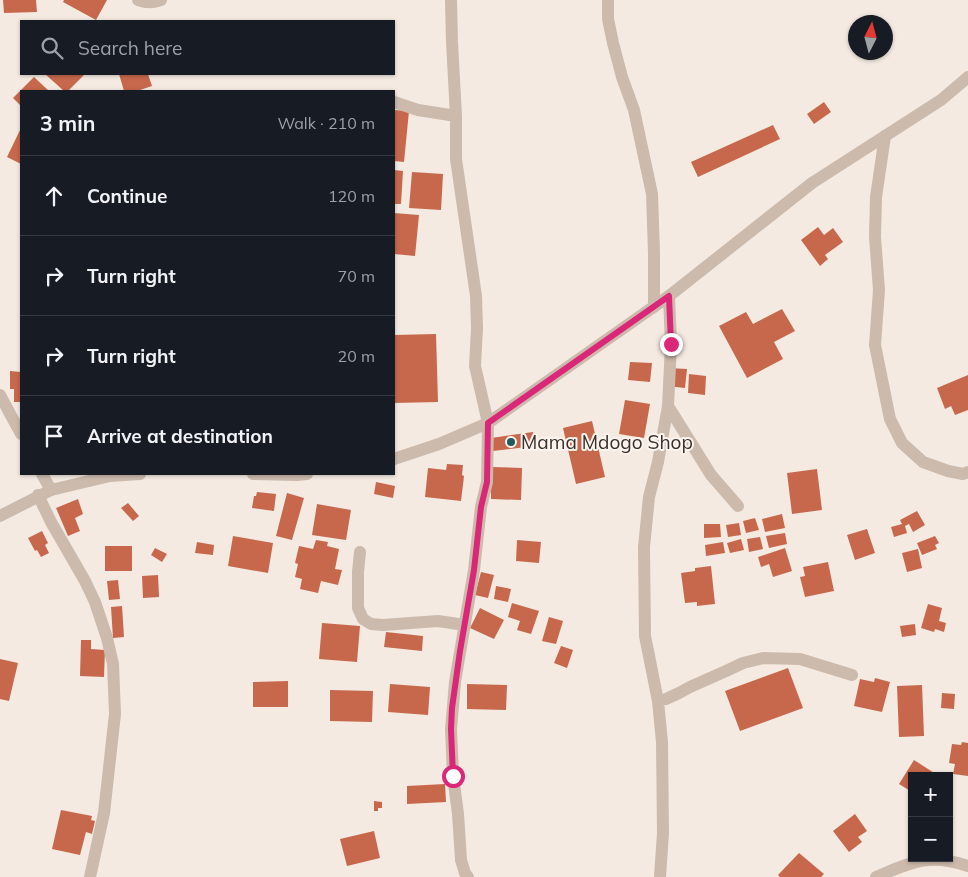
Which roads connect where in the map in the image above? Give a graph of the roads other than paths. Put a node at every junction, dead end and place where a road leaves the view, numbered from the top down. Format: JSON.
{"nodes":[{"id":1,"x":138,"y":0,"type":"edge"},
{"id":2,"x":161,"y":0,"type":"edge"},
{"id":3,"x":451,"y":0,"type":"edge"},
{"id":4,"x":608,"y":0,"type":"edge"},
{"id":5,"x":968,"y":77,"type":"edge"},
{"id":6,"x":395,"y":102,"type":"edge"},
{"id":7,"x":456,"y":116,"type":"junction"},
{"id":8,"x":885,"y":136,"type":"junction"},
{"id":9,"x":669,"y":296,"type":"junction"},
{"id":10,"x":654,"y":307,"type":"junction"},
{"id":11,"x":0,"y":395,"type":"edge"},
{"id":12,"x":668,"y":406,"type":"junction"},
{"id":13,"x":488,"y":423,"type":"junction"},
{"id":14,"x":20,"y":432,"type":"edge"},
{"id":15,"x":395,"y":459,"type":"edge"},
{"id":16,"x":968,"y":472,"type":"edge"},
{"id":17,"x":43,"y":475,"type":"edge"},
{"id":18,"x":125,"y":475,"type":"edge"},
{"id":19,"x":51,"y":490,"type":"junction"},
{"id":20,"x":38,"y":496,"type":"junction"},
{"id":21,"x":738,"y":506,"type":"dead end"},
{"id":22,"x":0,"y":516,"type":"edge"},
{"id":23,"x":360,"y":552,"type":"dead end"},
{"id":24,"x":464,"y":625,"type":"junction"},
{"id":25,"x":852,"y":675,"type":"dead end"},
{"id":26,"x":658,"y":700,"type":"junction"},
{"id":27,"x":968,"y":866,"type":"edge"},
{"id":28,"x":90,"y":877,"type":"edge"},
{"id":29,"x":468,"y":877,"type":"edge"},
{"id":30,"x":660,"y":877,"type":"edge"},
{"id":31,"x":876,"y":877,"type":"edge"}],
"edges":[{"from":1,"to":2,"type":"street"},
{"from":3,"to":7,"type":"street"},
{"from":4,"to":10,"type":"street"},
{"from":5,"to":8,"type":"street"},
{"from":6,"to":7,"type":"street"},
{"from":7,"to":13,"type":"street"},
{"from":8,"to":9,"type":"street"},
{"from":8,"to":16,"type":"street"},
{"from":9,"to":10,"type":"street"},
{"from":9,"to":12,"type":"street"},
{"from":10,"to":13,"type":"street"},
{"from":11,"to":14,"type":"street"},
{"from":12,"to":21,"type":"street"},
{"from":12,"to":26,"type":"street"},
{"from":13,"to":15,"type":"street"},
{"from":13,"to":24,"type":"street"},
{"from":17,"to":19,"type":"street"},
{"from":18,"to":19,"type":"street"},
{"from":19,"to":20,"type":"street"},
{"from":20,"to":22,"type":"street"},
{"from":20,"to":28,"type":"street"},
{"from":23,"to":24,"type":"street"},
{"from":24,"to":29,"type":"street"},
{"from":25,"to":26,"type":"street"},
{"from":26,"to":30,"type":"street"},
{"from":27,"to":31,"type":"street"}]}
